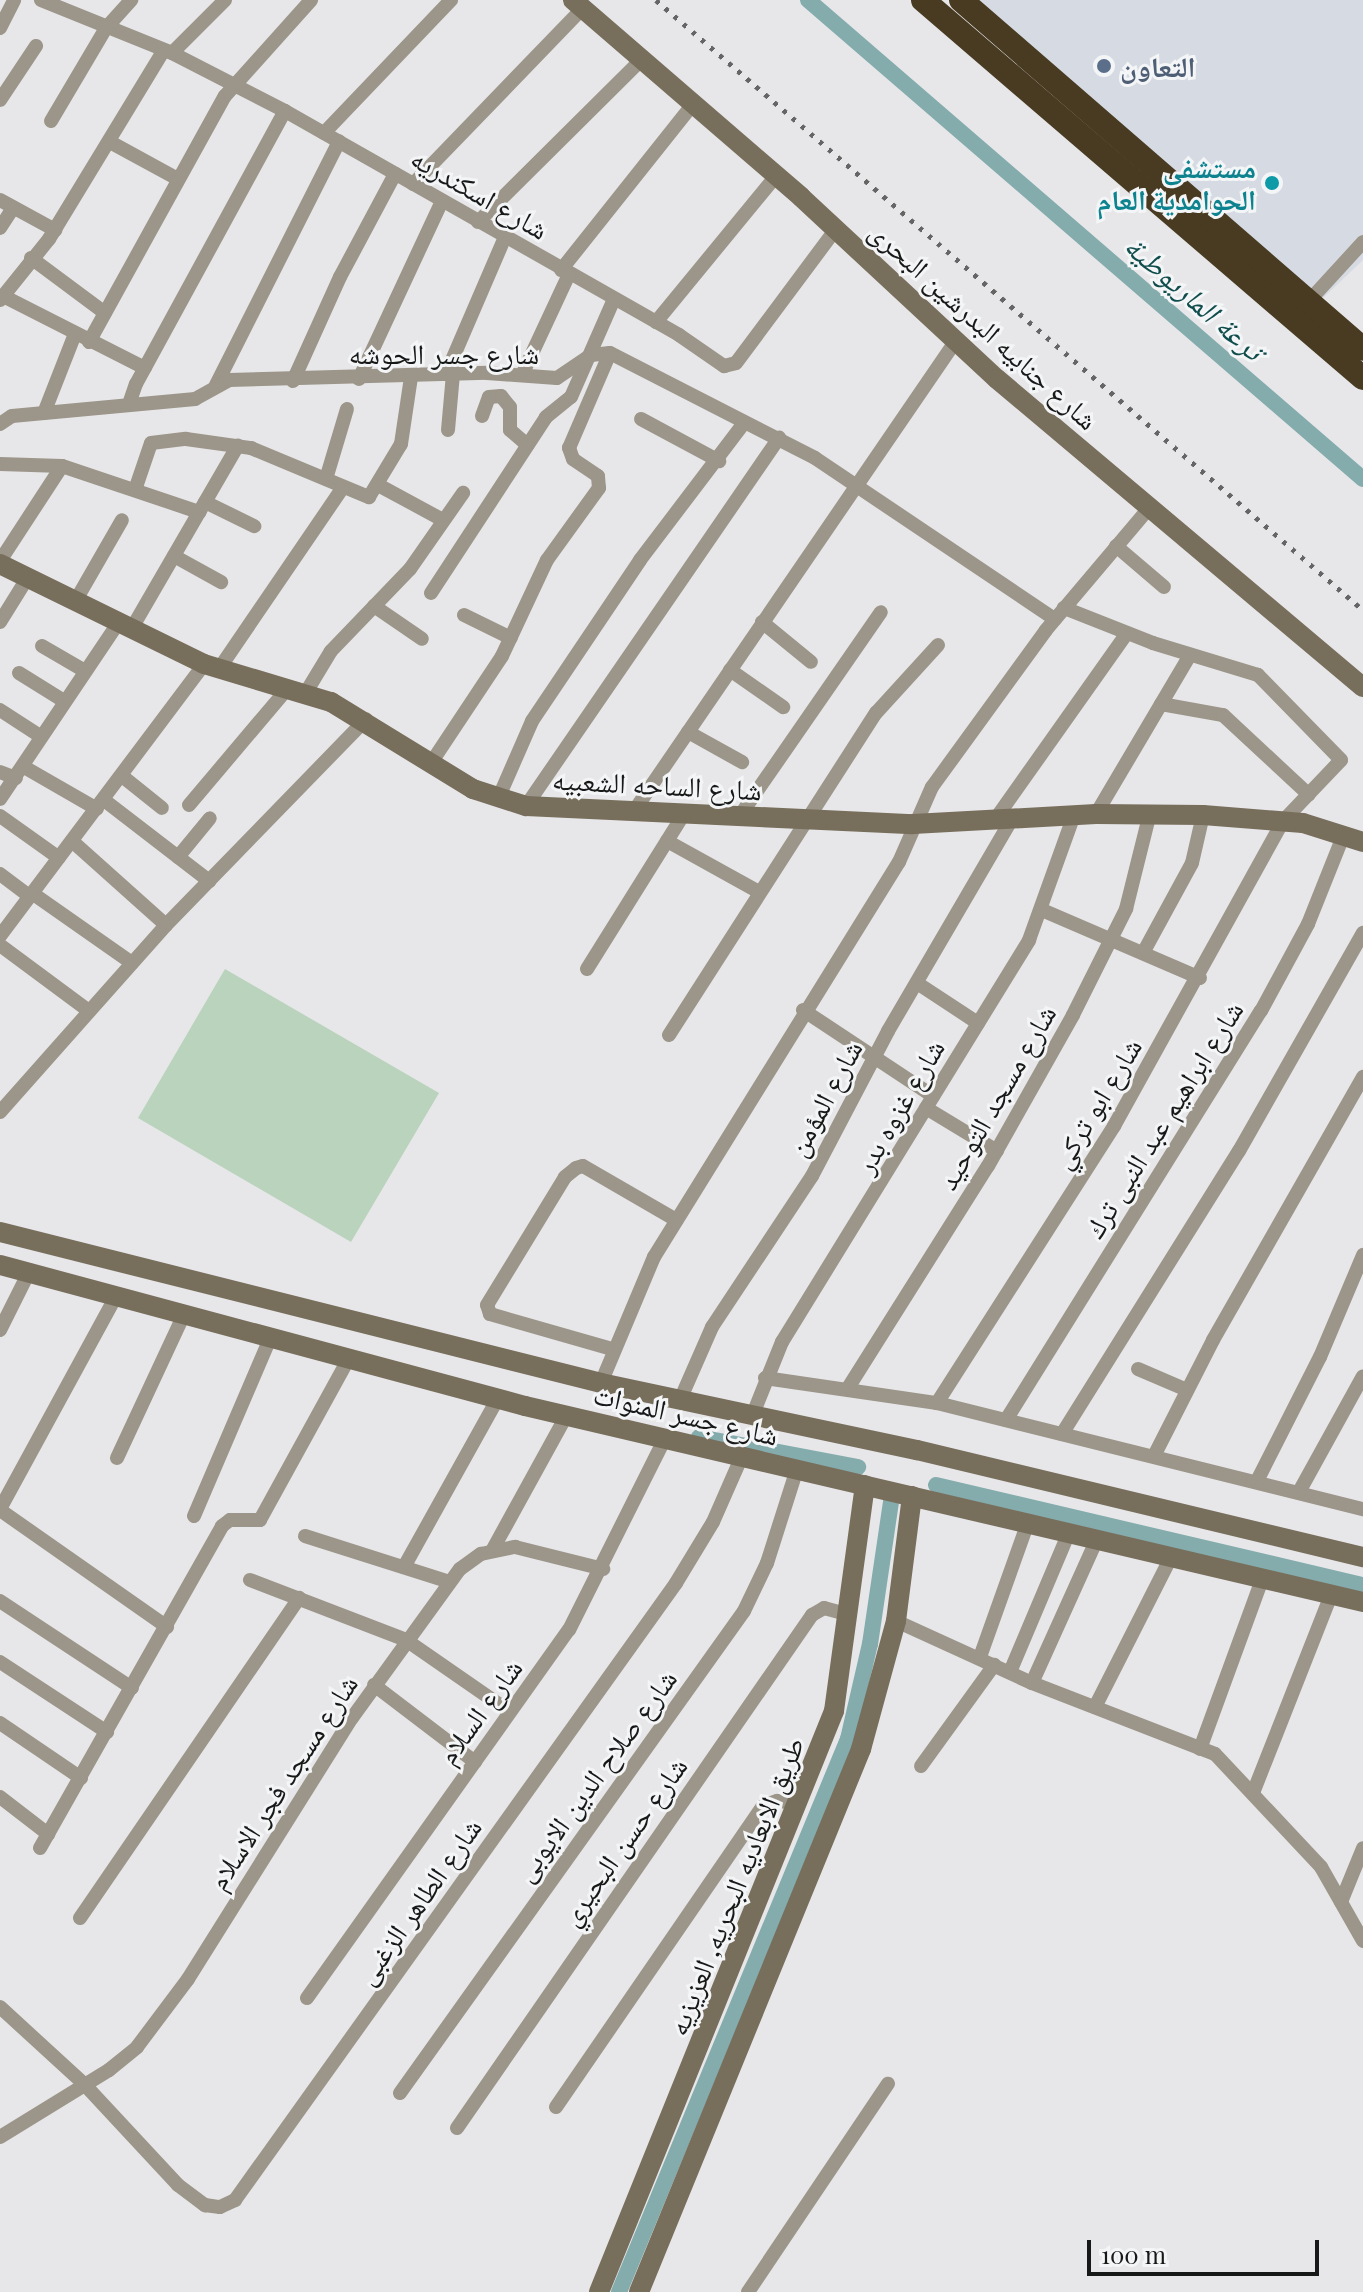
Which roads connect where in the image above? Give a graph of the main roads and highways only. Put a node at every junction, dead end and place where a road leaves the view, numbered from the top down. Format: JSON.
{"nodes":[{"id":1,"x":923,"y":0,"type":"edge"},
{"id":2,"x":961,"y":0,"type":"edge"},
{"id":3,"x":1362,"y":347,"type":"edge"},
{"id":4,"x":1363,"y":378,"type":"edge"}],
"edges":[{"from":1,"to":4,"type":"highway"},
{"from":2,"to":3,"type":"highway"}]}
